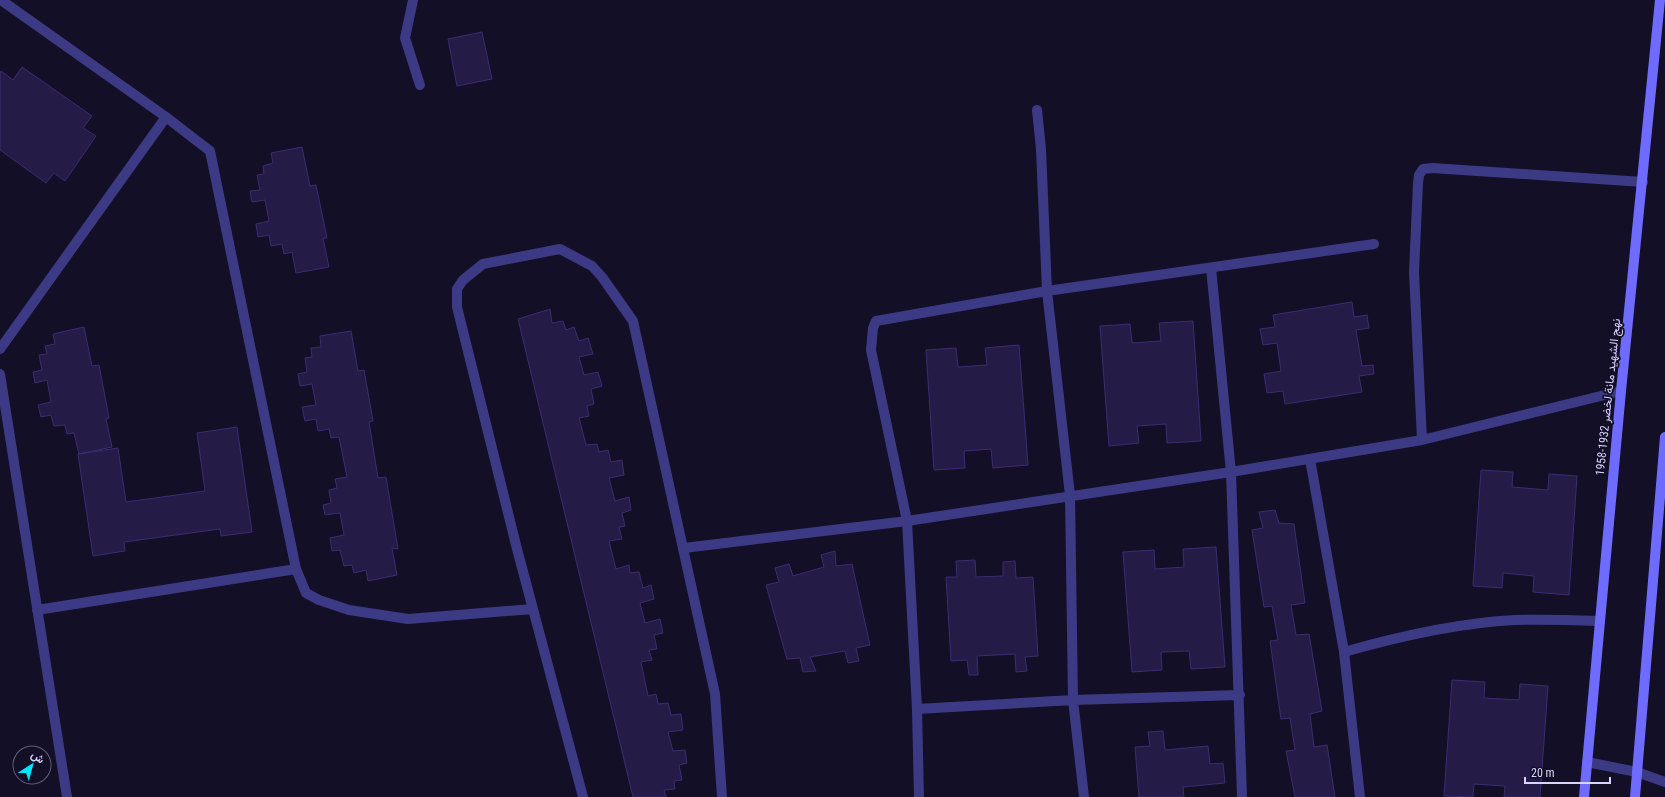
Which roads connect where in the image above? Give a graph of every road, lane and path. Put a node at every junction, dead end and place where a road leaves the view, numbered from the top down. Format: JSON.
{"nodes":[{"id":1,"x":0,"y":0,"type":"edge"},
{"id":2,"x":412,"y":0,"type":"edge"},
{"id":3,"x":1660,"y":0,"type":"edge"},
{"id":4,"x":420,"y":85,"type":"dead end"},
{"id":5,"x":1038,"y":110,"type":"dead end"},
{"id":6,"x":166,"y":117,"type":"junction"},
{"id":7,"x":1643,"y":182,"type":"junction"},
{"id":8,"x":1374,"y":244,"type":"dead end"},
{"id":9,"x":1211,"y":268,"type":"junction"},
{"id":10,"x":1047,"y":292,"type":"junction"},
{"id":11,"x":0,"y":349,"type":"edge"},
{"id":12,"x":0,"y":374,"type":"edge"},
{"id":13,"x":1622,"y":391,"type":"junction"},
{"id":14,"x":1665,"y":437,"type":"edge"},
{"id":15,"x":1422,"y":440,"type":"junction"},
{"id":16,"x":1310,"y":459,"type":"junction"},
{"id":17,"x":1231,"y":472,"type":"junction"},
{"id":18,"x":1070,"y":496,"type":"junction"},
{"id":19,"x":907,"y":521,"type":"junction"},
{"id":20,"x":684,"y":548,"type":"junction"},
{"id":21,"x":296,"y":569,"type":"junction"},
{"id":22,"x":533,"y":609,"type":"junction"},
{"id":23,"x":37,"y":610,"type":"junction"},
{"id":24,"x":1600,"y":621,"type":"junction"},
{"id":25,"x":1344,"y":652,"type":"junction"},
{"id":26,"x":1240,"y":695,"type":"junction"},
{"id":27,"x":1073,"y":700,"type":"junction"},
{"id":28,"x":918,"y":709,"type":"junction"},
{"id":29,"x":1587,"y":762,"type":"junction"},
{"id":30,"x":1638,"y":772,"type":"junction"},
{"id":31,"x":1665,"y":782,"type":"edge"},
{"id":32,"x":67,"y":797,"type":"edge"},
{"id":33,"x":583,"y":797,"type":"edge"},
{"id":34,"x":722,"y":797,"type":"edge"},
{"id":35,"x":919,"y":797,"type":"edge"},
{"id":36,"x":1084,"y":797,"type":"edge"},
{"id":37,"x":1242,"y":797,"type":"edge"},
{"id":38,"x":1360,"y":797,"type":"edge"},
{"id":39,"x":1584,"y":797,"type":"edge"},
{"id":40,"x":1635,"y":797,"type":"edge"}],
"edges":[{"from":1,"to":6,"type":"street"},
{"from":2,"to":4,"type":"street"},
{"from":3,"to":7,"type":"main road","name":"نهج الشهيد مانة لخضر 1932-1958"},
{"from":5,"to":10,"type":"street"},
{"from":6,"to":11,"type":"street"},
{"from":6,"to":21,"type":"street"},
{"from":7,"to":13,"type":"main road","name":"نهج الشهيد مانة لخضر 1932-1958"},
{"from":7,"to":15,"type":"street"},
{"from":8,"to":9,"type":"street"},
{"from":9,"to":10,"type":"street"},
{"from":9,"to":17,"type":"street"},
{"from":10,"to":18,"type":"street"},
{"from":10,"to":19,"type":"street"},
{"from":12,"to":23,"type":"street"},
{"from":13,"to":15,"type":"street"},
{"from":13,"to":24,"type":"main road","name":"نهج الشهيد مانة لخضر 1932-1958"},
{"from":14,"to":30,"type":"main road"},
{"from":15,"to":16,"type":"street"},
{"from":16,"to":17,"type":"street"},
{"from":16,"to":25,"type":"street"},
{"from":17,"to":18,"type":"street"},
{"from":17,"to":26,"type":"street"},
{"from":18,"to":19,"type":"street"},
{"from":18,"to":27,"type":"street"},
{"from":19,"to":20,"type":"street"},
{"from":19,"to":28,"type":"street"},
{"from":20,"to":22,"type":"street"},
{"from":20,"to":34,"type":"street"},
{"from":21,"to":22,"type":"street"},
{"from":21,"to":23,"type":"street"},
{"from":22,"to":33,"type":"street"},
{"from":23,"to":32,"type":"street"},
{"from":24,"to":25,"type":"street"},
{"from":24,"to":29,"type":"main road","name":"نهج الشهيد مانة لخضر 1932-1958"},
{"from":25,"to":38,"type":"street"},
{"from":26,"to":27,"type":"street"},
{"from":26,"to":37,"type":"street"},
{"from":27,"to":28,"type":"street"},
{"from":27,"to":36,"type":"street"},
{"from":28,"to":35,"type":"street"},
{"from":29,"to":30,"type":"street"},
{"from":29,"to":39,"type":"main road","name":"نهج الشهيد مانة لخضر 1932-1958"},
{"from":30,"to":31,"type":"street"},
{"from":30,"to":40,"type":"main road"}]}
